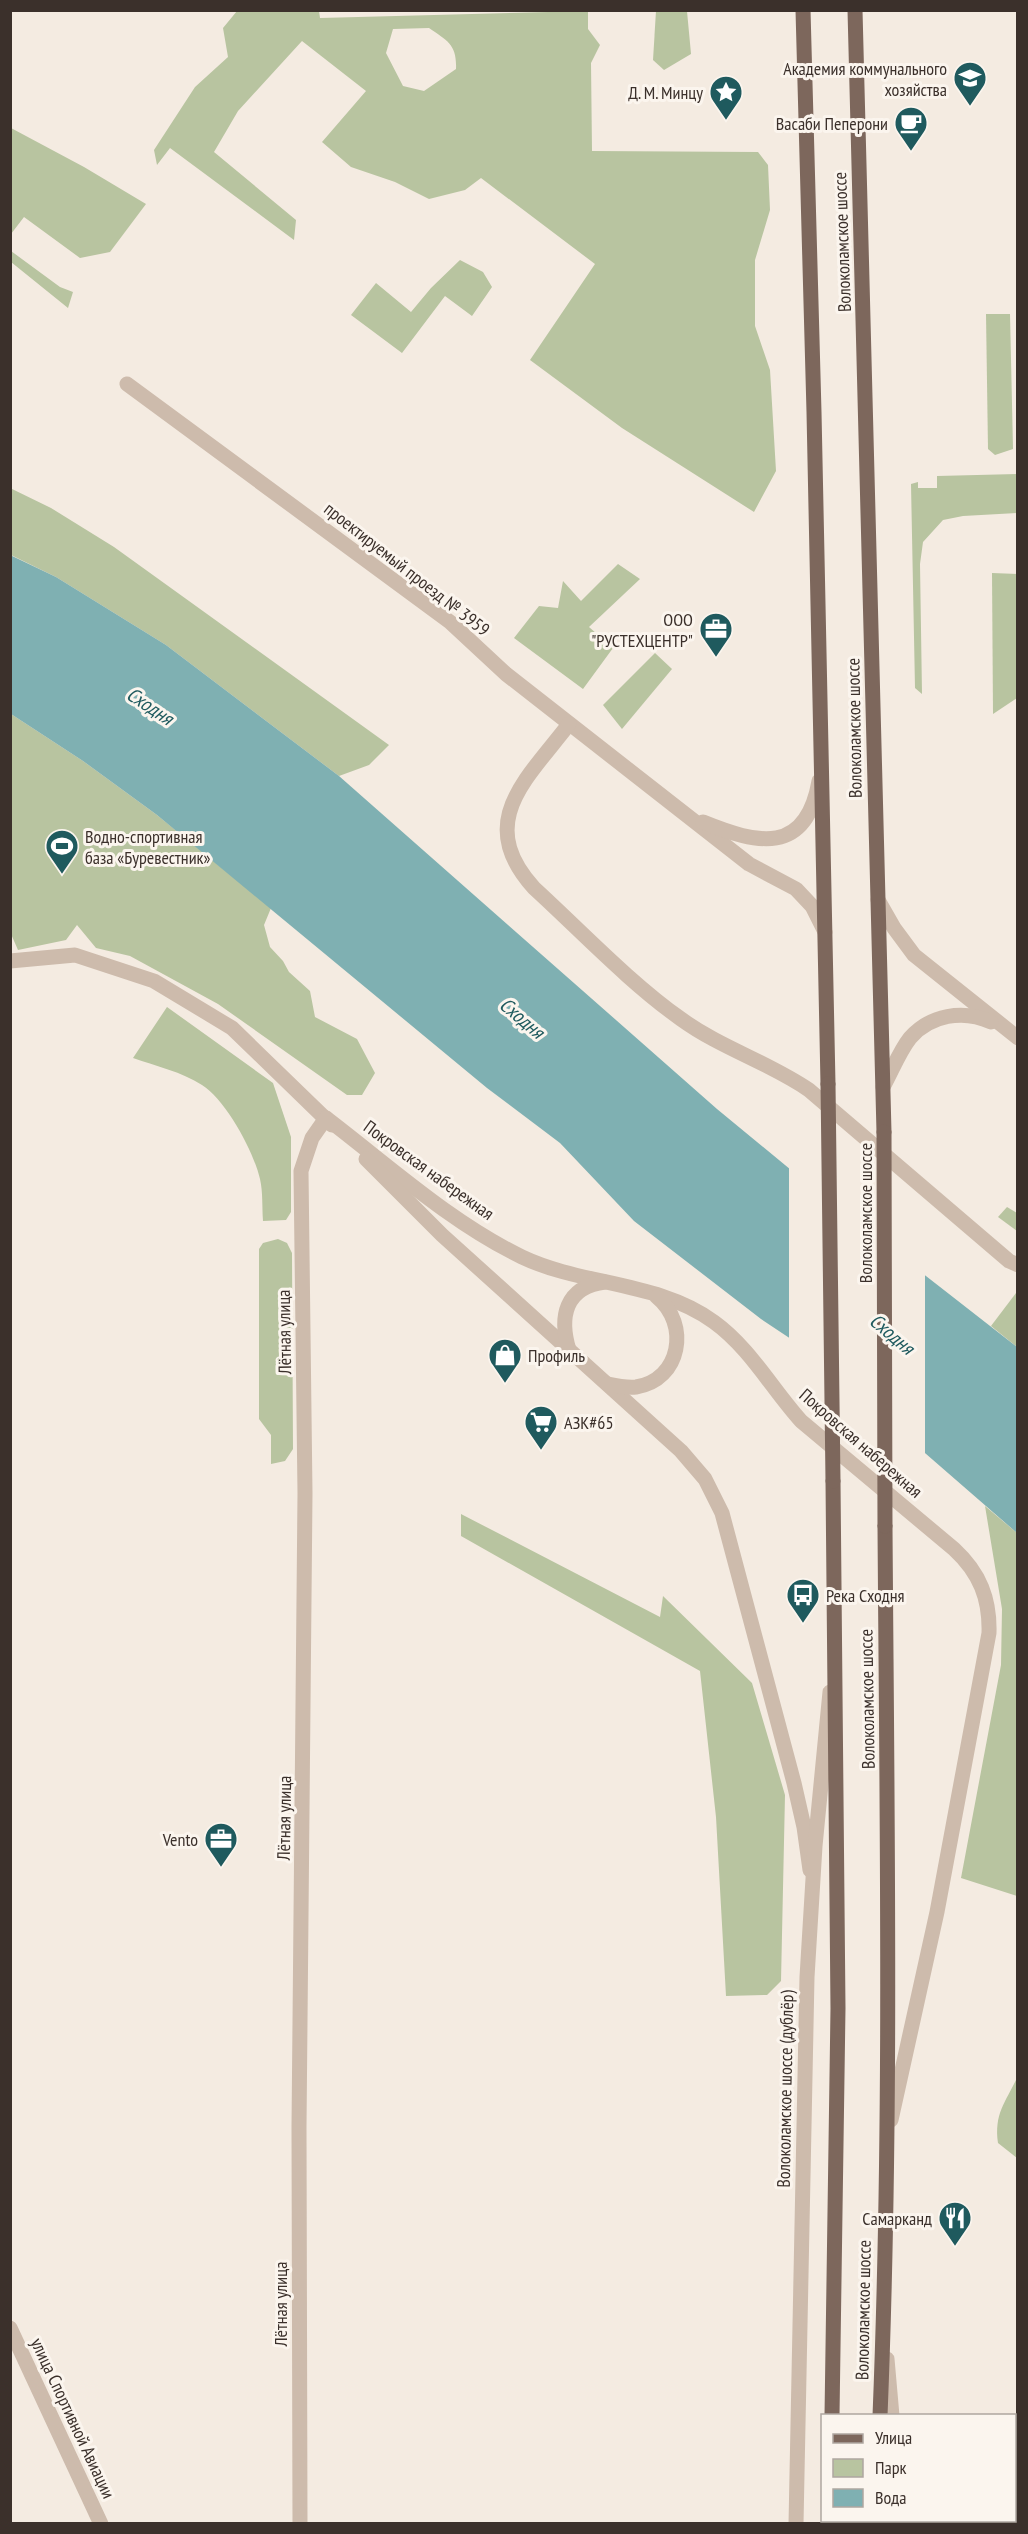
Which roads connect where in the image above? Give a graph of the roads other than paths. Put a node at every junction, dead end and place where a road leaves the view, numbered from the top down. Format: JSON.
{"nodes":[{"id":1,"x":803,"y":10,"type":"edge"},
{"id":2,"x":855,"y":10,"type":"edge"},
{"id":3,"x":127,"y":384,"type":"dead end"},
{"id":4,"x":569,"y":724,"type":"junction"},
{"id":5,"x":820,"y":771,"type":"junction"},
{"id":6,"x":686,"y":815,"type":"junction"},
{"id":7,"x":878,"y":900,"type":"junction"},
{"id":8,"x":825,"y":932,"type":"junction"},
{"id":9,"x":10,"y":961,"type":"edge"},
{"id":10,"x":1013,"y":1035,"type":"edge"},
{"id":11,"x":883,"y":1087,"type":"junction"},
{"id":12,"x":326,"y":1118,"type":"junction"},
{"id":13,"x":1017,"y":1265,"type":"edge"},
{"id":14,"x":608,"y":1281,"type":"junction"},
{"id":15,"x":652,"y":1293,"type":"junction"},
{"id":16,"x":569,"y":1350,"type":"junction"},
{"id":17,"x":607,"y":1384,"type":"junction"},
{"id":18,"x":834,"y":1656,"type":"junction"},
{"id":19,"x":812,"y":1907,"type":"junction"},
{"id":20,"x":885,"y":2142,"type":"junction"},
{"id":21,"x":884,"y":2313,"type":"junction"},
{"id":22,"x":10,"y":2328,"type":"edge"},
{"id":23,"x":832,"y":2414,"type":"edge"},
{"id":24,"x":880,"y":2414,"type":"edge"},
{"id":25,"x":892,"y":2414,"type":"edge"},
{"id":26,"x":101,"y":2523,"type":"edge"},
{"id":27,"x":300,"y":2523,"type":"edge"},
{"id":28,"x":796,"y":2523,"type":"edge"}],
"edges":[{"from":1,"to":5,"type":"main road","name":"Волоколамское шоссе"},
{"from":2,"to":7,"type":"main road","name":"Волоколамское шоссе"},
{"from":3,"to":4,"type":"street","name":"проектируемый проезд № 3959"},
{"from":4,"to":6,"type":"street","name":"проектируемый проезд № 3959"},
{"from":4,"to":13,"type":"street"},
{"from":5,"to":6,"type":"street","name":"проектируемый проезд № 3959"},
{"from":5,"to":8,"type":"main road","name":"Волоколамское шоссе"},
{"from":6,"to":8,"type":"street","name":"проектируемый проезд № 3959"},
{"from":7,"to":10,"type":"street"},
{"from":7,"to":11,"type":"main road","name":"Волоколамское шоссе"},
{"from":8,"to":18,"type":"main road","name":"Волоколамское шоссе","bridge":true},
{"from":9,"to":12,"type":"street","name":"Покровская набережная"},
{"from":10,"to":11,"type":"street"},
{"from":11,"to":20,"type":"main road","name":"Волоколамское шоссе","bridge":true},
{"from":12,"to":14,"type":"street","name":"Покровская набережная"},
{"from":12,"to":16,"type":"street","name":"Покровская набережная"},
{"from":12,"to":27,"type":"street","name":"Лётная улица"},
{"from":14,"to":15,"type":"street","name":"Покровская набережная"},
{"from":14,"to":16,"type":"street"},
{"from":15,"to":17,"type":"street"},
{"from":15,"to":20,"type":"street","name":"Покровская набережная"},
{"from":16,"to":17,"type":"street","name":"Покровская набережная"},
{"from":17,"to":19,"type":"street","name":"Покровская набережная"},
{"from":18,"to":19,"type":"street","name":"Волоколамское шоссе (дублёр)"},
{"from":18,"to":23,"type":"main road","name":"Волоколамское шоссе"},
{"from":19,"to":28,"type":"street","name":"Волоколамское шоссе (дублёр)"},
{"from":20,"to":21,"type":"main road","name":"Волоколамское шоссе"},
{"from":21,"to":24,"type":"main road","name":"Волоколамское шоссе"},
{"from":21,"to":25,"type":"street"},
{"from":22,"to":26,"type":"street","name":"улица Спортивной Авиации"}]}
